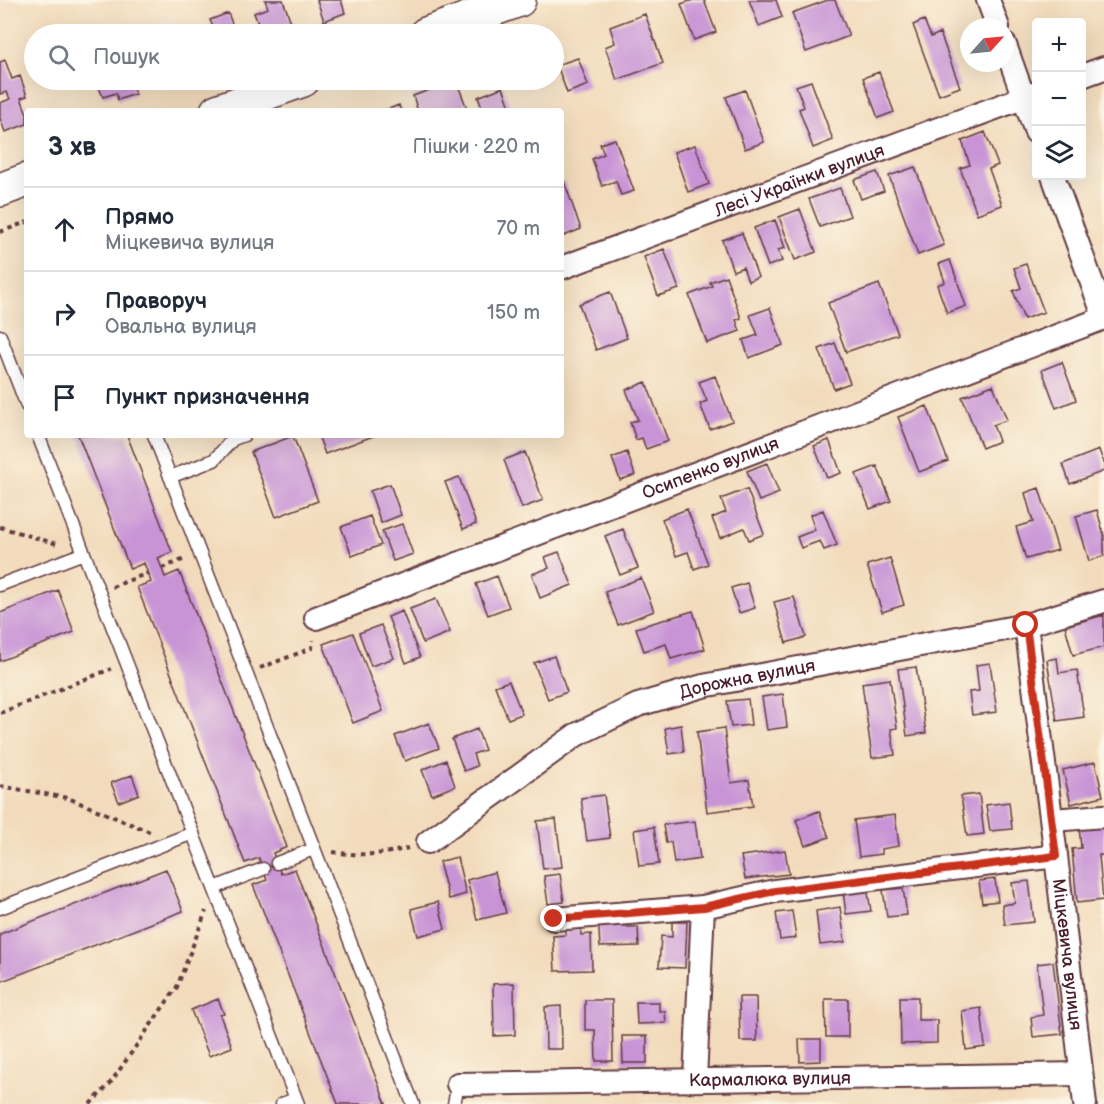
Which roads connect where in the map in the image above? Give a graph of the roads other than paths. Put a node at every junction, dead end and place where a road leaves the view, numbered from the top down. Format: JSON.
{"nodes":[{"id":1,"x":519,"y":0,"type":"edge"},
{"id":2,"x":988,"y":0,"type":"edge"},
{"id":3,"x":995,"y":18,"type":"edge"},
{"id":4,"x":453,"y":24,"type":"edge"},
{"id":5,"x":1014,"y":63,"type":"edge"},
{"id":6,"x":1104,"y":68,"type":"edge"},
{"id":7,"x":1086,"y":75,"type":"edge"},
{"id":8,"x":275,"y":90,"type":"edge"},
{"id":9,"x":1030,"y":95,"type":"edge"},
{"id":10,"x":225,"y":108,"type":"edge"},
{"id":11,"x":1035,"y":126,"type":"edge"},
{"id":12,"x":1054,"y":180,"type":"edge"},
{"id":13,"x":24,"y":181,"type":"edge"},
{"id":14,"x":0,"y":190,"type":"edge"},
{"id":15,"x":564,"y":267,"type":"edge"},
{"id":16,"x":1104,"y":317,"type":"edge"},
{"id":17,"x":0,"y":336,"type":"edge"},
{"id":18,"x":24,"y":398,"type":"edge"},
{"id":19,"x":39,"y":438,"type":"edge"},
{"id":20,"x":155,"y":438,"type":"edge"},
{"id":21,"x":236,"y":438,"type":"edge"},
{"id":22,"x":170,"y":477,"type":"junction"},
{"id":23,"x":84,"y":553,"type":"junction"},
{"id":24,"x":0,"y":585,"type":"edge"},
{"id":25,"x":1104,"y":601,"type":"edge"},
{"id":26,"x":316,"y":618,"type":"dead end"},
{"id":27,"x":1026,"y":625,"type":"junction"},
{"id":28,"x":1104,"y":816,"type":"edge"},
{"id":29,"x":1052,"y":820,"type":"junction"},
{"id":30,"x":193,"y":833,"type":"junction"},
{"id":31,"x":428,"y":842,"type":"road end"},
{"id":32,"x":314,"y":849,"type":"junction"},
{"id":33,"x":1056,"y":856,"type":"junction"},
{"id":34,"x":277,"y":863,"type":"dead end"},
{"id":35,"x":263,"y":869,"type":"dead end"},
{"id":36,"x":214,"y":888,"type":"junction"},
{"id":37,"x":704,"y":907,"type":"junction"},
{"id":38,"x":0,"y":908,"type":"edge"},
{"id":39,"x":554,"y":919,"type":"dead end"},
{"id":40,"x":1081,"y":1074,"type":"junction"},
{"id":41,"x":695,"y":1080,"type":"junction"},
{"id":42,"x":456,"y":1094,"type":"edge"},
{"id":43,"x":297,"y":1101,"type":"edge"},
{"id":44,"x":282,"y":1104,"type":"edge"},
{"id":45,"x":413,"y":1104,"type":"edge"},
{"id":46,"x":1085,"y":1104,"type":"edge"}],
"edges":[{"from":1,"to":4,"type":"street"},
{"from":2,"to":3,"type":"street"},
{"from":5,"to":9,"type":"street"},
{"from":6,"to":7,"type":"street"},
{"from":8,"to":10,"type":"street"},
{"from":9,"to":11,"type":"street"},
{"from":9,"to":15,"type":"street","name":"Лесі Українки вулиця"},
{"from":12,"to":16,"type":"street"},
{"from":13,"to":14,"type":"street"},
{"from":16,"to":26,"type":"street","name":"Осипенко вулиця"},
{"from":17,"to":18,"type":"lane"},
{"from":19,"to":23,"type":"lane"},
{"from":20,"to":22,"type":"lane"},
{"from":21,"to":22,"type":"lane"},
{"from":22,"to":32,"type":"lane"},
{"from":23,"to":24,"type":"lane"},
{"from":23,"to":30,"type":"lane"},
{"from":25,"to":27,"type":"street","name":"Дорожна вулиця"},
{"from":27,"to":29,"type":"street","name":"Міцкевича вулиця"},
{"from":27,"to":31,"type":"street","name":"Дорожна вулиця"},
{"from":28,"to":29,"type":"street"},
{"from":29,"to":33,"type":"street","name":"Міцкевича вулиця"},
{"from":30,"to":36,"type":"lane"},
{"from":30,"to":38,"type":"lane"},
{"from":32,"to":34,"type":"lane"},
{"from":32,"to":45,"type":"lane"},
{"from":33,"to":37,"type":"street"},
{"from":33,"to":40,"type":"street","name":"Міцкевича вулиця"},
{"from":35,"to":36,"type":"lane"},
{"from":36,"to":43,"type":"lane"},
{"from":37,"to":39,"type":"street"},
{"from":37,"to":41,"type":"street"},
{"from":40,"to":41,"type":"street","name":"Кармалюка вулиця"},
{"from":40,"to":46,"type":"street","name":"Міцкевича вулиця"},
{"from":41,"to":42,"type":"street","name":"Кармалюка вулиця"},
{"from":43,"to":44,"type":"lane"}]}
